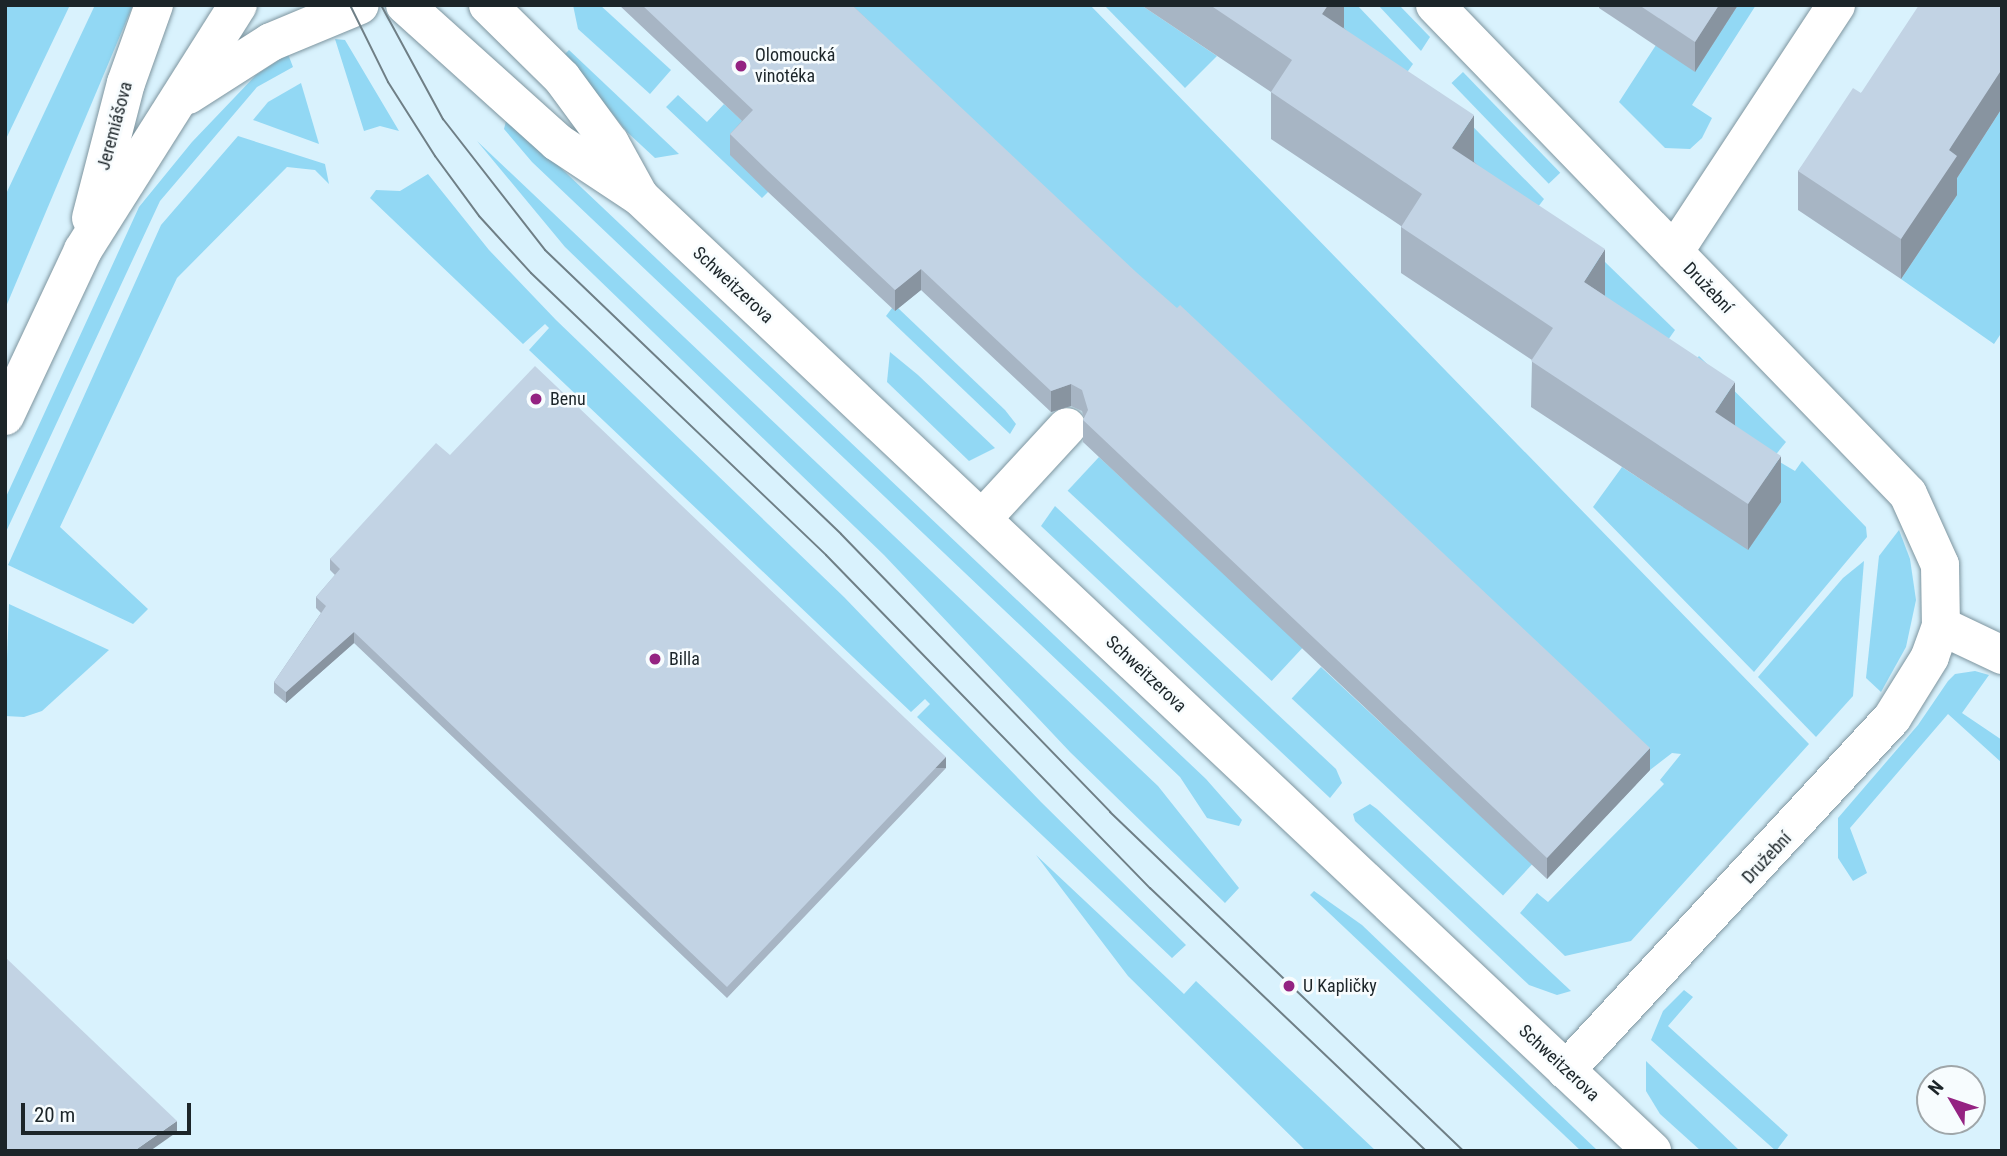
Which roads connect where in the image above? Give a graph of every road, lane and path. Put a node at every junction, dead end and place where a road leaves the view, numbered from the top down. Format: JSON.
{"nodes":[{"id":1,"x":154,"y":5,"type":"edge"},
{"id":2,"x":238,"y":5,"type":"edge"},
{"id":3,"x":360,"y":5,"type":"edge"},
{"id":4,"x":405,"y":5,"type":"edge"},
{"id":5,"x":488,"y":5,"type":"edge"},
{"id":6,"x":1435,"y":5,"type":"edge"},
{"id":7,"x":1836,"y":5,"type":"edge"},
{"id":8,"x":177,"y":102,"type":"junction"},
{"id":9,"x":640,"y":197,"type":"junction"},
{"id":10,"x":83,"y":250,"type":"junction"},
{"id":11,"x":1674,"y":252,"type":"junction"},
{"id":12,"x":5,"y":416,"type":"edge"},
{"id":13,"x":1067,"y":426,"type":"dead end"},
{"id":14,"x":982,"y":519,"type":"junction"},
{"id":15,"x":1941,"y":626,"type":"junction"},
{"id":16,"x":2002,"y":655,"type":"edge"},
{"id":17,"x":1566,"y":1070,"type":"junction"},
{"id":18,"x":1652,"y":1151,"type":"edge"}],
"edges":[{"from":1,"to":10,"type":"street","name":"Jeremiášova"},
{"from":2,"to":8,"type":"street","name":"Jeremiášova"},
{"from":3,"to":8,"type":"street","name":"Jeremiášova"},
{"from":4,"to":9,"type":"street","name":"Schweitzerova"},
{"from":5,"to":9,"type":"street","name":"Schweitzerova"},
{"from":6,"to":11,"type":"street","name":"Družební"},
{"from":7,"to":11,"type":"street","name":"Družební"},
{"from":8,"to":10,"type":"street","name":"Jeremiášova"},
{"from":9,"to":14,"type":"street","name":"Schweitzerova"},
{"from":10,"to":12,"type":"street","name":"Jeremiášova"},
{"from":11,"to":15,"type":"street","name":"Družební"},
{"from":13,"to":14,"type":"street"},
{"from":14,"to":17,"type":"street","name":"Schweitzerova"},
{"from":15,"to":16,"type":"street"},
{"from":15,"to":17,"type":"street","name":"Družební"},
{"from":17,"to":18,"type":"street","name":"Schweitzerova"}]}
